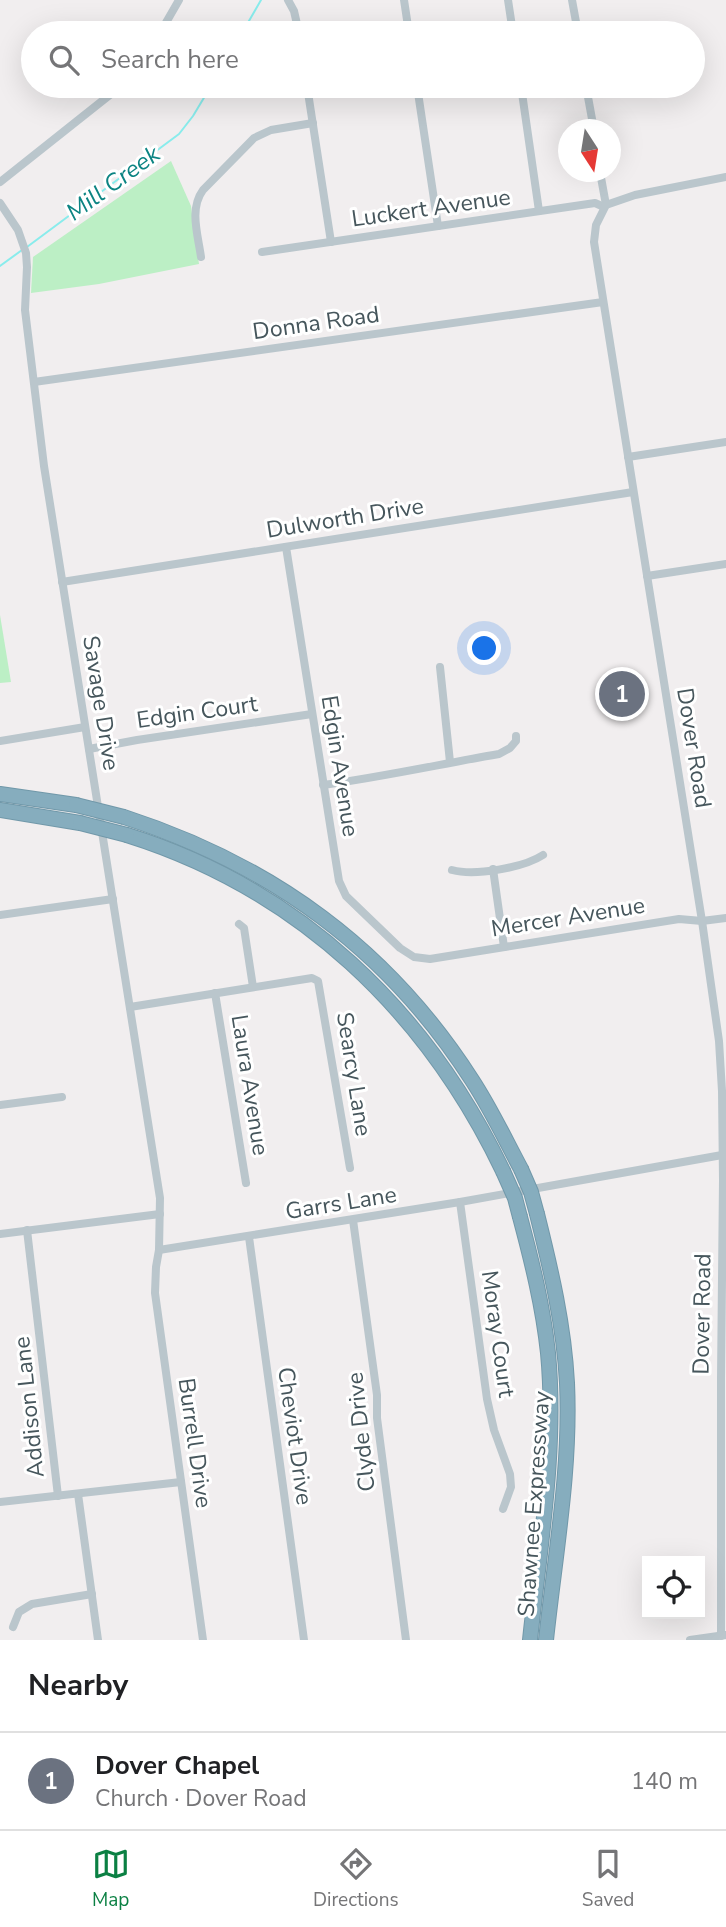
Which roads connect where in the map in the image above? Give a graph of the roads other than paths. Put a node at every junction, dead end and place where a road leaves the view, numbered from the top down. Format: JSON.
{"nodes":[{"id":1,"x":179,"y":0,"type":"edge"},
{"id":2,"x":288,"y":0,"type":"edge"},
{"id":3,"x":404,"y":0,"type":"edge"},
{"id":4,"x":508,"y":0,"type":"edge"},
{"id":5,"x":572,"y":0,"type":"edge"},
{"id":6,"x":167,"y":21,"type":"edge"},
{"id":7,"x":296,"y":21,"type":"edge"},
{"id":8,"x":407,"y":21,"type":"edge"},
{"id":9,"x":511,"y":21,"type":"edge"},
{"id":10,"x":576,"y":21,"type":"edge"},
{"id":11,"x":106,"y":98,"type":"edge"},
{"id":12,"x":309,"y":98,"type":"edge"},
{"id":13,"x":419,"y":98,"type":"edge"},
{"id":14,"x":522,"y":98,"type":"edge"},
{"id":15,"x":588,"y":98,"type":"edge"},
{"id":16,"x":592,"y":119,"type":"edge"},
{"id":17,"x":313,"y":123,"type":"junction"},
{"id":18,"x":726,"y":177,"type":"edge"},
{"id":19,"x":0,"y":182,"type":"edge"},
{"id":20,"x":601,"y":182,"type":"edge"},
{"id":21,"x":0,"y":203,"type":"edge"},
{"id":22,"x":605,"y":206,"type":"junction"},
{"id":23,"x":539,"y":211,"type":"junction"},
{"id":24,"x":438,"y":226,"type":"junction"},
{"id":25,"x":331,"y":242,"type":"junction"},
{"id":26,"x":262,"y":251,"type":"dead end"},
{"id":27,"x":201,"y":257,"type":"dead end"},
{"id":28,"x":603,"y":302,"type":"junction"},
{"id":29,"x":34,"y":382,"type":"junction"},
{"id":30,"x":726,"y":442,"type":"edge"},
{"id":31,"x":628,"y":457,"type":"junction"},
{"id":32,"x":633,"y":492,"type":"junction"},
{"id":33,"x":286,"y":547,"type":"junction"},
{"id":34,"x":726,"y":564,"type":"edge"},
{"id":35,"x":647,"y":576,"type":"junction"},
{"id":36,"x":62,"y":582,"type":"junction"},
{"id":37,"x":440,"y":667,"type":"dead end"},
{"id":38,"x":312,"y":714,"type":"junction"},
{"id":39,"x":85,"y":727,"type":"junction"},
{"id":40,"x":516,"y":736,"type":"dead end"},
{"id":41,"x":0,"y":741,"type":"edge"},
{"id":42,"x":89,"y":748,"type":"junction"},
{"id":43,"x":450,"y":762,"type":"junction"},
{"id":44,"x":323,"y":785,"type":"junction"},
{"id":45,"x":0,"y":794,"type":"edge"},
{"id":46,"x":0,"y":810,"type":"edge"},
{"id":47,"x":543,"y":855,"type":"dead end"},
{"id":48,"x":493,"y":869,"type":"junction"},
{"id":49,"x":452,"y":870,"type":"dead end"},
{"id":50,"x":113,"y":899,"type":"junction"},
{"id":51,"x":0,"y":915,"type":"edge"},
{"id":52,"x":726,"y":918,"type":"edge"},
{"id":53,"x":702,"y":921,"type":"junction"},
{"id":54,"x":239,"y":924,"type":"dead end"},
{"id":55,"x":505,"y":947,"type":"junction"},
{"id":56,"x":416,"y":958,"type":"joint"},
{"id":57,"x":253,"y":987,"type":"junction"},
{"id":58,"x":215,"y":993,"type":"junction"},
{"id":59,"x":130,"y":1007,"type":"junction"},
{"id":60,"x":62,"y":1097,"type":"dead end"},
{"id":61,"x":0,"y":1105,"type":"edge"},
{"id":62,"x":722,"y":1155,"type":"junction"},
{"id":63,"x":350,"y":1168,"type":"dead end"},
{"id":64,"x":246,"y":1183,"type":"dead end"},
{"id":65,"x":460,"y":1202,"type":"junction"},
{"id":66,"x":160,"y":1214,"type":"junction"},
{"id":67,"x":353,"y":1220,"type":"junction"},
{"id":68,"x":27,"y":1230,"type":"junction"},
{"id":69,"x":0,"y":1234,"type":"edge"},
{"id":70,"x":248,"y":1237,"type":"junction"},
{"id":71,"x":159,"y":1250,"type":"junction"},
{"id":72,"x":181,"y":1482,"type":"junction"},
{"id":73,"x":78,"y":1494,"type":"junction"},
{"id":74,"x":58,"y":1496,"type":"junction"},
{"id":75,"x":0,"y":1502,"type":"edge"},
{"id":76,"x":503,"y":1509,"type":"dead end"},
{"id":77,"x":92,"y":1594,"type":"junction"},
{"id":78,"x":13,"y":1627,"type":"dead end"},
{"id":79,"x":724,"y":1635,"type":"edge"},
{"id":80,"x":98,"y":1640,"type":"edge"},
{"id":81,"x":203,"y":1640,"type":"edge"},
{"id":82,"x":304,"y":1640,"type":"edge"},
{"id":83,"x":406,"y":1640,"type":"edge"},
{"id":84,"x":530,"y":1640,"type":"edge"},
{"id":85,"x":546,"y":1640,"type":"edge"},
{"id":86,"x":693,"y":1640,"type":"edge"}],
"edges":[{"from":1,"to":6,"type":"street"},
{"from":2,"to":7,"type":"street"},
{"from":3,"to":8,"type":"street"},
{"from":4,"to":9,"type":"street"},
{"from":5,"to":10,"type":"street"},
{"from":11,"to":19,"type":"street"},
{"from":12,"to":17,"type":"street"},
{"from":13,"to":24,"type":"street"},
{"from":14,"to":23,"type":"street"},
{"from":15,"to":16,"type":"street"},
{"from":17,"to":25,"type":"street"},
{"from":17,"to":27,"type":"street"},
{"from":18,"to":22,"type":"street"},
{"from":20,"to":22,"type":"street"},
{"from":21,"to":29,"type":"street","name":"Savage Drive"},
{"from":22,"to":23,"type":"street","name":"Luckert Avenue"},
{"from":22,"to":28,"type":"street","name":"Dover Road"},
{"from":23,"to":24,"type":"street","name":"Luckert Avenue"},
{"from":24,"to":25,"type":"street","name":"Luckert Avenue"},
{"from":25,"to":26,"type":"street","name":"Luckert Avenue"},
{"from":28,"to":29,"type":"street","name":"Donna Road"},
{"from":28,"to":31,"type":"street","name":"Dover Road"},
{"from":29,"to":36,"type":"street","name":"Savage Drive"},
{"from":30,"to":31,"type":"street"},
{"from":31,"to":32,"type":"street","name":"Dover Road"},
{"from":32,"to":33,"type":"street","name":"Dulworth Drive"},
{"from":32,"to":35,"type":"street","name":"Dover Road"},
{"from":33,"to":36,"type":"street","name":"Dulworth Drive"},
{"from":33,"to":38,"type":"street","name":"Edgin Avenue"},
{"from":34,"to":35,"type":"street"},
{"from":35,"to":53,"type":"street","name":"Dover Road"},
{"from":36,"to":39,"type":"street","name":"Savage Drive"},
{"from":37,"to":43,"type":"street"},
{"from":38,"to":42,"type":"street","name":"Edgin Court"},
{"from":38,"to":44,"type":"street","name":"Edgin Avenue"},
{"from":39,"to":41,"type":"street"},
{"from":39,"to":42,"type":"street","name":"Savage Drive"},
{"from":40,"to":43,"type":"street"},
{"from":42,"to":50,"type":"street","name":"Savage Drive"},
{"from":43,"to":44,"type":"street"},
{"from":44,"to":56,"type":"street","name":"Edgin Avenue"},
{"from":45,"to":85,"type":"highway","name":"Shawnee Expressway","bridge":true},
{"from":46,"to":84,"type":"highway","name":"Shawnee Expressway","bridge":true},
{"from":47,"to":48,"type":"street"},
{"from":48,"to":49,"type":"street"},
{"from":48,"to":55,"type":"street"},
{"from":50,"to":51,"type":"street"},
{"from":50,"to":59,"type":"street","name":"Savage Drive"},
{"from":52,"to":53,"type":"street","name":"Mercer Avenue"},
{"from":53,"to":55,"type":"street","name":"Mercer Avenue"},
{"from":53,"to":62,"type":"street","name":"Dover Road"},
{"from":54,"to":57,"type":"street"},
{"from":55,"to":56,"type":"street","name":"Mercer Avenue"},
{"from":57,"to":58,"type":"street"},
{"from":57,"to":63,"type":"street","name":"Searcy Lane"},
{"from":58,"to":59,"type":"street"},
{"from":58,"to":64,"type":"street","name":"Laura Avenue"},
{"from":59,"to":66,"type":"street","name":"Savage Drive"},
{"from":60,"to":61,"type":"street"},
{"from":62,"to":65,"type":"street","name":"Garrs Lane"},
{"from":62,"to":79,"type":"street","name":"Dover Road"},
{"from":65,"to":67,"type":"street","name":"Garrs Lane"},
{"from":65,"to":76,"type":"street","name":"Moray Court"},
{"from":66,"to":68,"type":"street"},
{"from":66,"to":71,"type":"street"},
{"from":67,"to":70,"type":"street","name":"Garrs Lane"},
{"from":67,"to":83,"type":"street","name":"Clyde Drive"},
{"from":68,"to":69,"type":"street"},
{"from":68,"to":74,"type":"street","name":"Addison Lane"},
{"from":70,"to":71,"type":"street","name":"Garrs Lane"},
{"from":70,"to":82,"type":"street","name":"Cheviot Drive"},
{"from":71,"to":72,"type":"street","name":"Burrell Drive"},
{"from":72,"to":73,"type":"street"},
{"from":72,"to":81,"type":"street","name":"Burrell Drive"},
{"from":73,"to":74,"type":"street"},
{"from":73,"to":77,"type":"street","name":"Addison Lane"},
{"from":74,"to":75,"type":"street"},
{"from":77,"to":78,"type":"street"},
{"from":77,"to":80,"type":"street","name":"Addison Lane"},
{"from":79,"to":86,"type":"street"}]}
